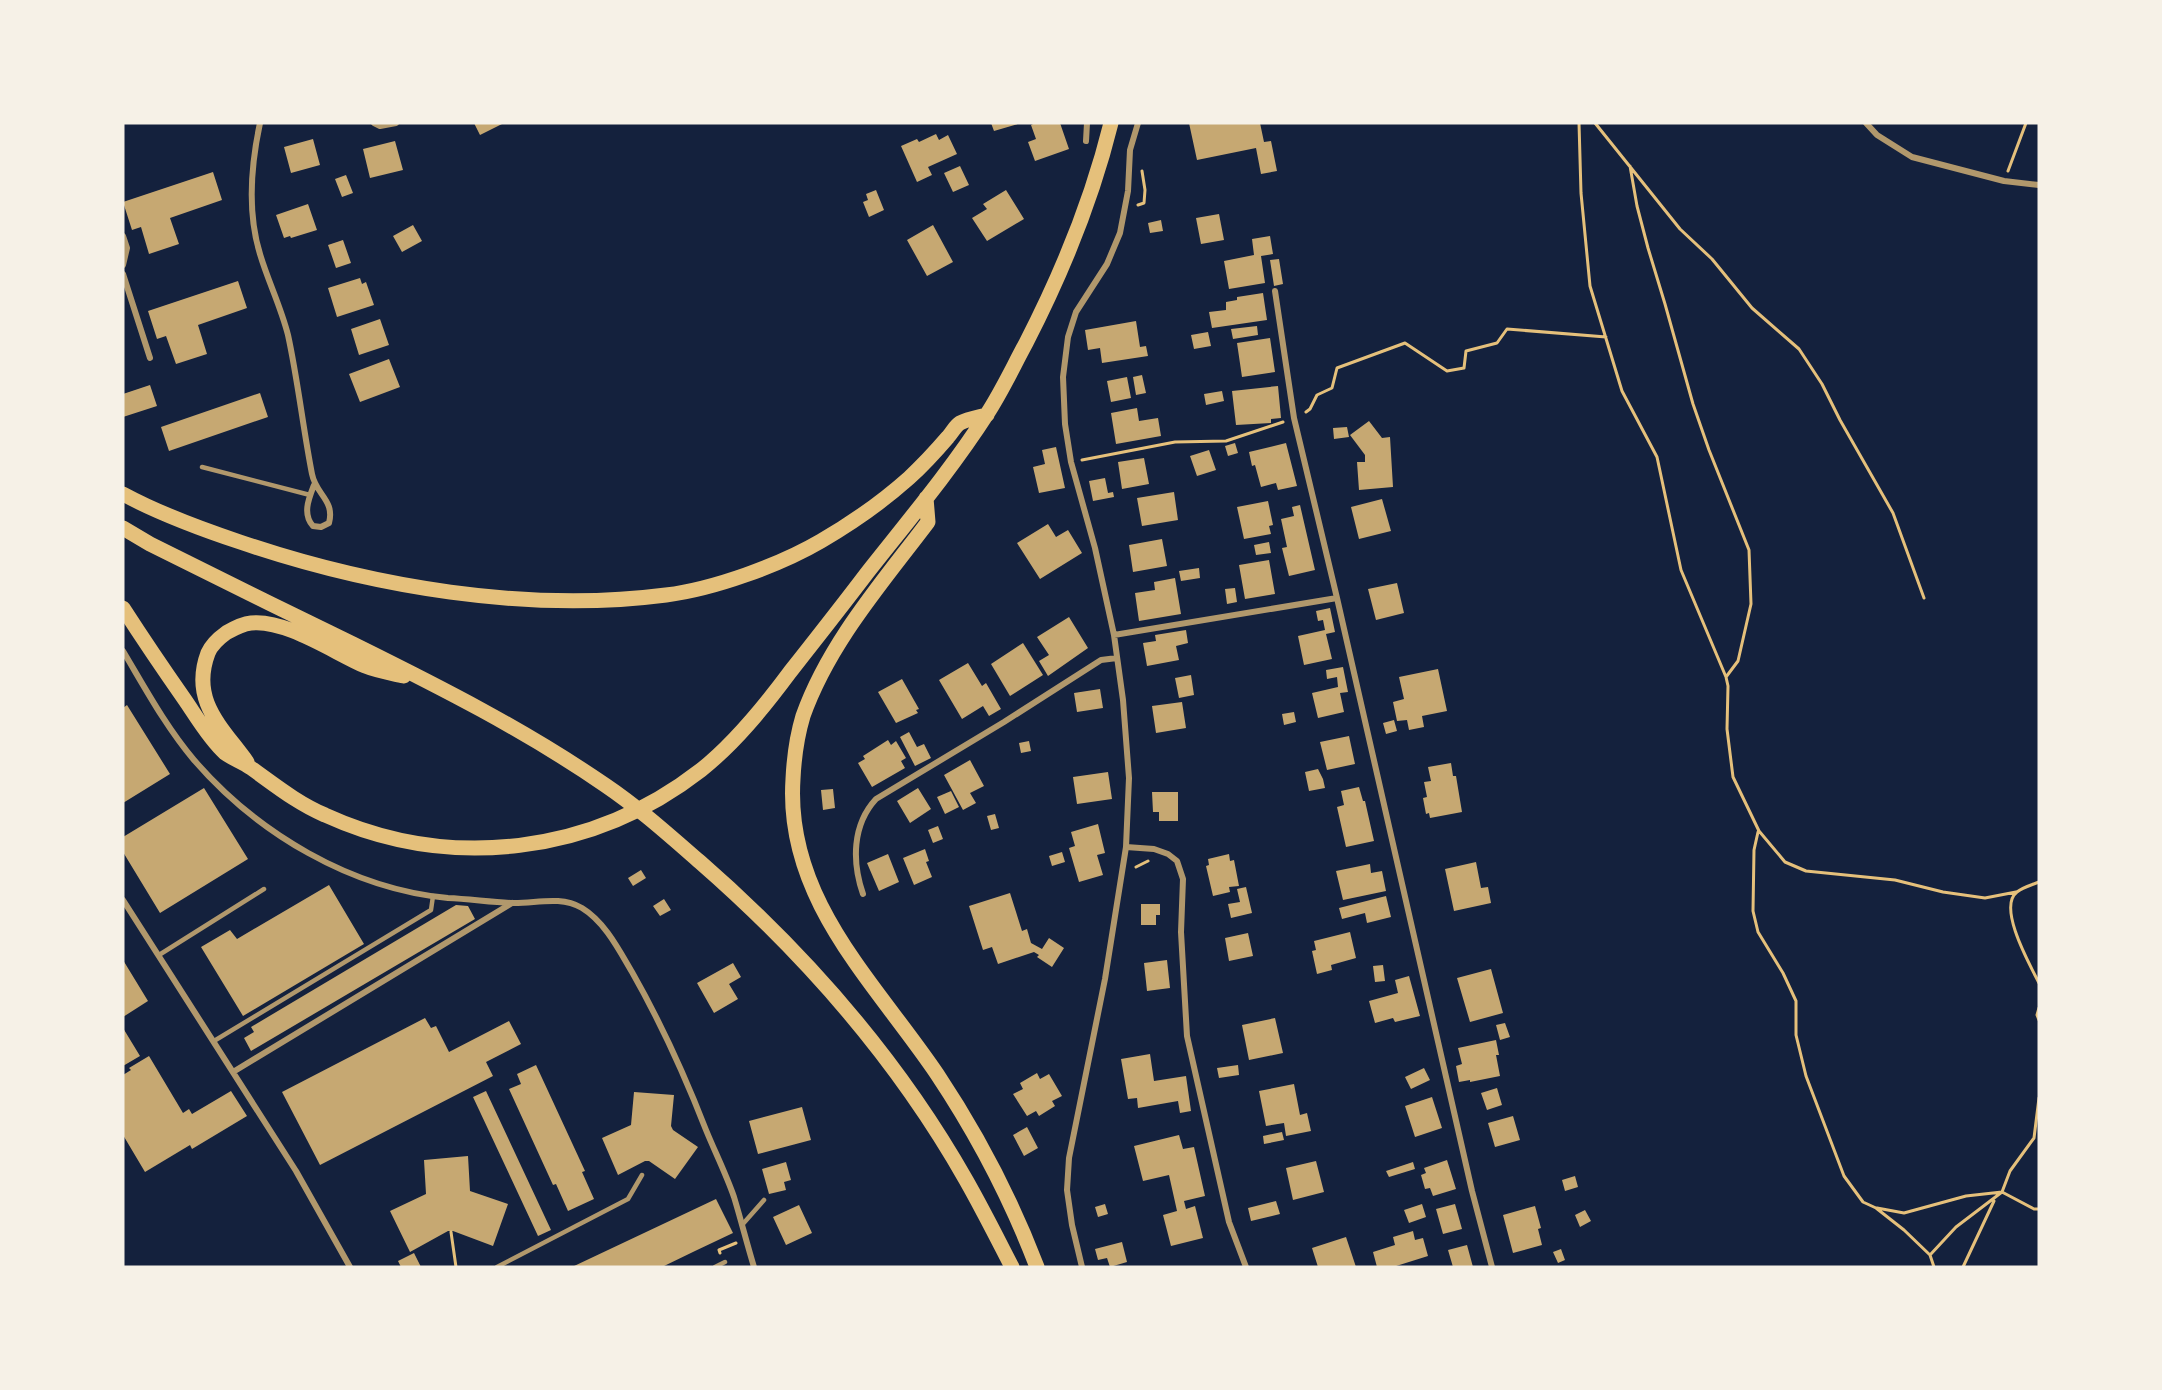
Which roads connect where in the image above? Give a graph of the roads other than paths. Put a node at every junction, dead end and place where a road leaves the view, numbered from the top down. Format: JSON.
{"nodes":[{"id":1,"x":260,"y":123,"type":"edge"},
{"id":2,"x":374,"y":123,"type":"edge"},
{"id":3,"x":396,"y":123,"type":"edge"},
{"id":4,"x":1087,"y":123,"type":"edge"},
{"id":5,"x":1111,"y":123,"type":"edge"},
{"id":6,"x":1138,"y":123,"type":"edge"},
{"id":7,"x":1866,"y":123,"type":"edge"},
{"id":8,"x":1086,"y":141,"type":"dead end"},
{"id":9,"x":2039,"y":185,"type":"edge"},
{"id":10,"x":123,"y":236,"type":"edge"},
{"id":11,"x":123,"y":265,"type":"edge"},
{"id":12,"x":123,"y":274,"type":"edge"},
{"id":13,"x":1275,"y":291,"type":"dead end"},
{"id":14,"x":150,"y":358,"type":"dead end"},
{"id":15,"x":987,"y":415,"type":"junction"},
{"id":16,"x":202,"y":467,"type":"dead end"},
{"id":17,"x":314,"y":485,"type":"junction"},
{"id":18,"x":123,"y":494,"type":"edge"},
{"id":19,"x":310,"y":495,"type":"junction"},
{"id":20,"x":926,"y":498,"type":"junction"},
{"id":21,"x":123,"y":528,"type":"edge"},
{"id":22,"x":1337,"y":598,"type":"junction"},
{"id":23,"x":123,"y":608,"type":"edge"},
{"id":24,"x":1114,"y":634,"type":"junction"},
{"id":25,"x":123,"y":651,"type":"edge"},
{"id":26,"x":1117,"y":658,"type":"junction"},
{"id":27,"x":433,"y":684,"type":"junction"},
{"id":28,"x":250,"y":767,"type":"junction"},
{"id":29,"x":1126,"y":847,"type":"junction"},
{"id":30,"x":264,"y":889,"type":"dead end"},
{"id":31,"x":863,"y":894,"type":"dead end"},
{"id":32,"x":433,"y":896,"type":"junction"},
{"id":33,"x":123,"y":900,"type":"edge"},
{"id":34,"x":512,"y":903,"type":"junction"},
{"id":35,"x":159,"y":955,"type":"junction"},
{"id":36,"x":214,"y":1041,"type":"junction"},
{"id":37,"x":233,"y":1072,"type":"junction"},
{"id":38,"x":642,"y":1175,"type":"dead end"},
{"id":39,"x":764,"y":1200,"type":"dead end"},
{"id":40,"x":742,"y":1225,"type":"junction"},
{"id":41,"x":725,"y":1262,"type":"road end"},
{"id":42,"x":350,"y":1267,"type":"edge"},
{"id":43,"x":497,"y":1267,"type":"edge"},
{"id":44,"x":715,"y":1267,"type":"edge"},
{"id":45,"x":754,"y":1267,"type":"edge"},
{"id":46,"x":1012,"y":1267,"type":"edge"},
{"id":47,"x":1036,"y":1267,"type":"edge"},
{"id":48,"x":1082,"y":1267,"type":"edge"},
{"id":49,"x":1246,"y":1267,"type":"edge"},
{"id":50,"x":1492,"y":1267,"type":"edge"}],
"edges":[{"from":1,"to":17,"type":"street"},
{"from":2,"to":3,"type":"street"},
{"from":4,"to":8,"type":"street"},
{"from":5,"to":15,"type":"main road"},
{"from":6,"to":24,"type":"street"},
{"from":7,"to":9,"type":"street"},
{"from":10,"to":11,"type":"street"},
{"from":12,"to":14,"type":"street"},
{"from":13,"to":22,"type":"street"},
{"from":15,"to":18,"type":"main road"},
{"from":15,"to":20,"type":"main road"},
{"from":16,"to":19,"type":"lane"},
{"from":17,"to":19,"type":"street"},
{"from":17,"to":19,"type":"street"},
{"from":20,"to":28,"type":"main road"},
{"from":20,"to":47,"type":"main road"},
{"from":21,"to":27,"type":"main road"},
{"from":22,"to":24,"type":"street"},
{"from":22,"to":50,"type":"street"},
{"from":23,"to":28,"type":"main road"},
{"from":24,"to":26,"type":"street"},
{"from":25,"to":32,"type":"street"},
{"from":26,"to":29,"type":"street"},
{"from":26,"to":31,"type":"street"},
{"from":27,"to":28,"type":"main road"},
{"from":27,"to":46,"type":"main road"},
{"from":29,"to":48,"type":"street"},
{"from":29,"to":49,"type":"street"},
{"from":30,"to":35,"type":"lane"},
{"from":32,"to":34,"type":"street"},
{"from":32,"to":36,"type":"lane"},
{"from":33,"to":35,"type":"street"},
{"from":34,"to":37,"type":"street"},
{"from":34,"to":40,"type":"street"},
{"from":35,"to":36,"type":"street"},
{"from":36,"to":37,"type":"street"},
{"from":37,"to":42,"type":"street"},
{"from":38,"to":43,"type":"lane"},
{"from":39,"to":40,"type":"lane"},
{"from":40,"to":45,"type":"street"},
{"from":41,"to":44,"type":"lane"}]}
